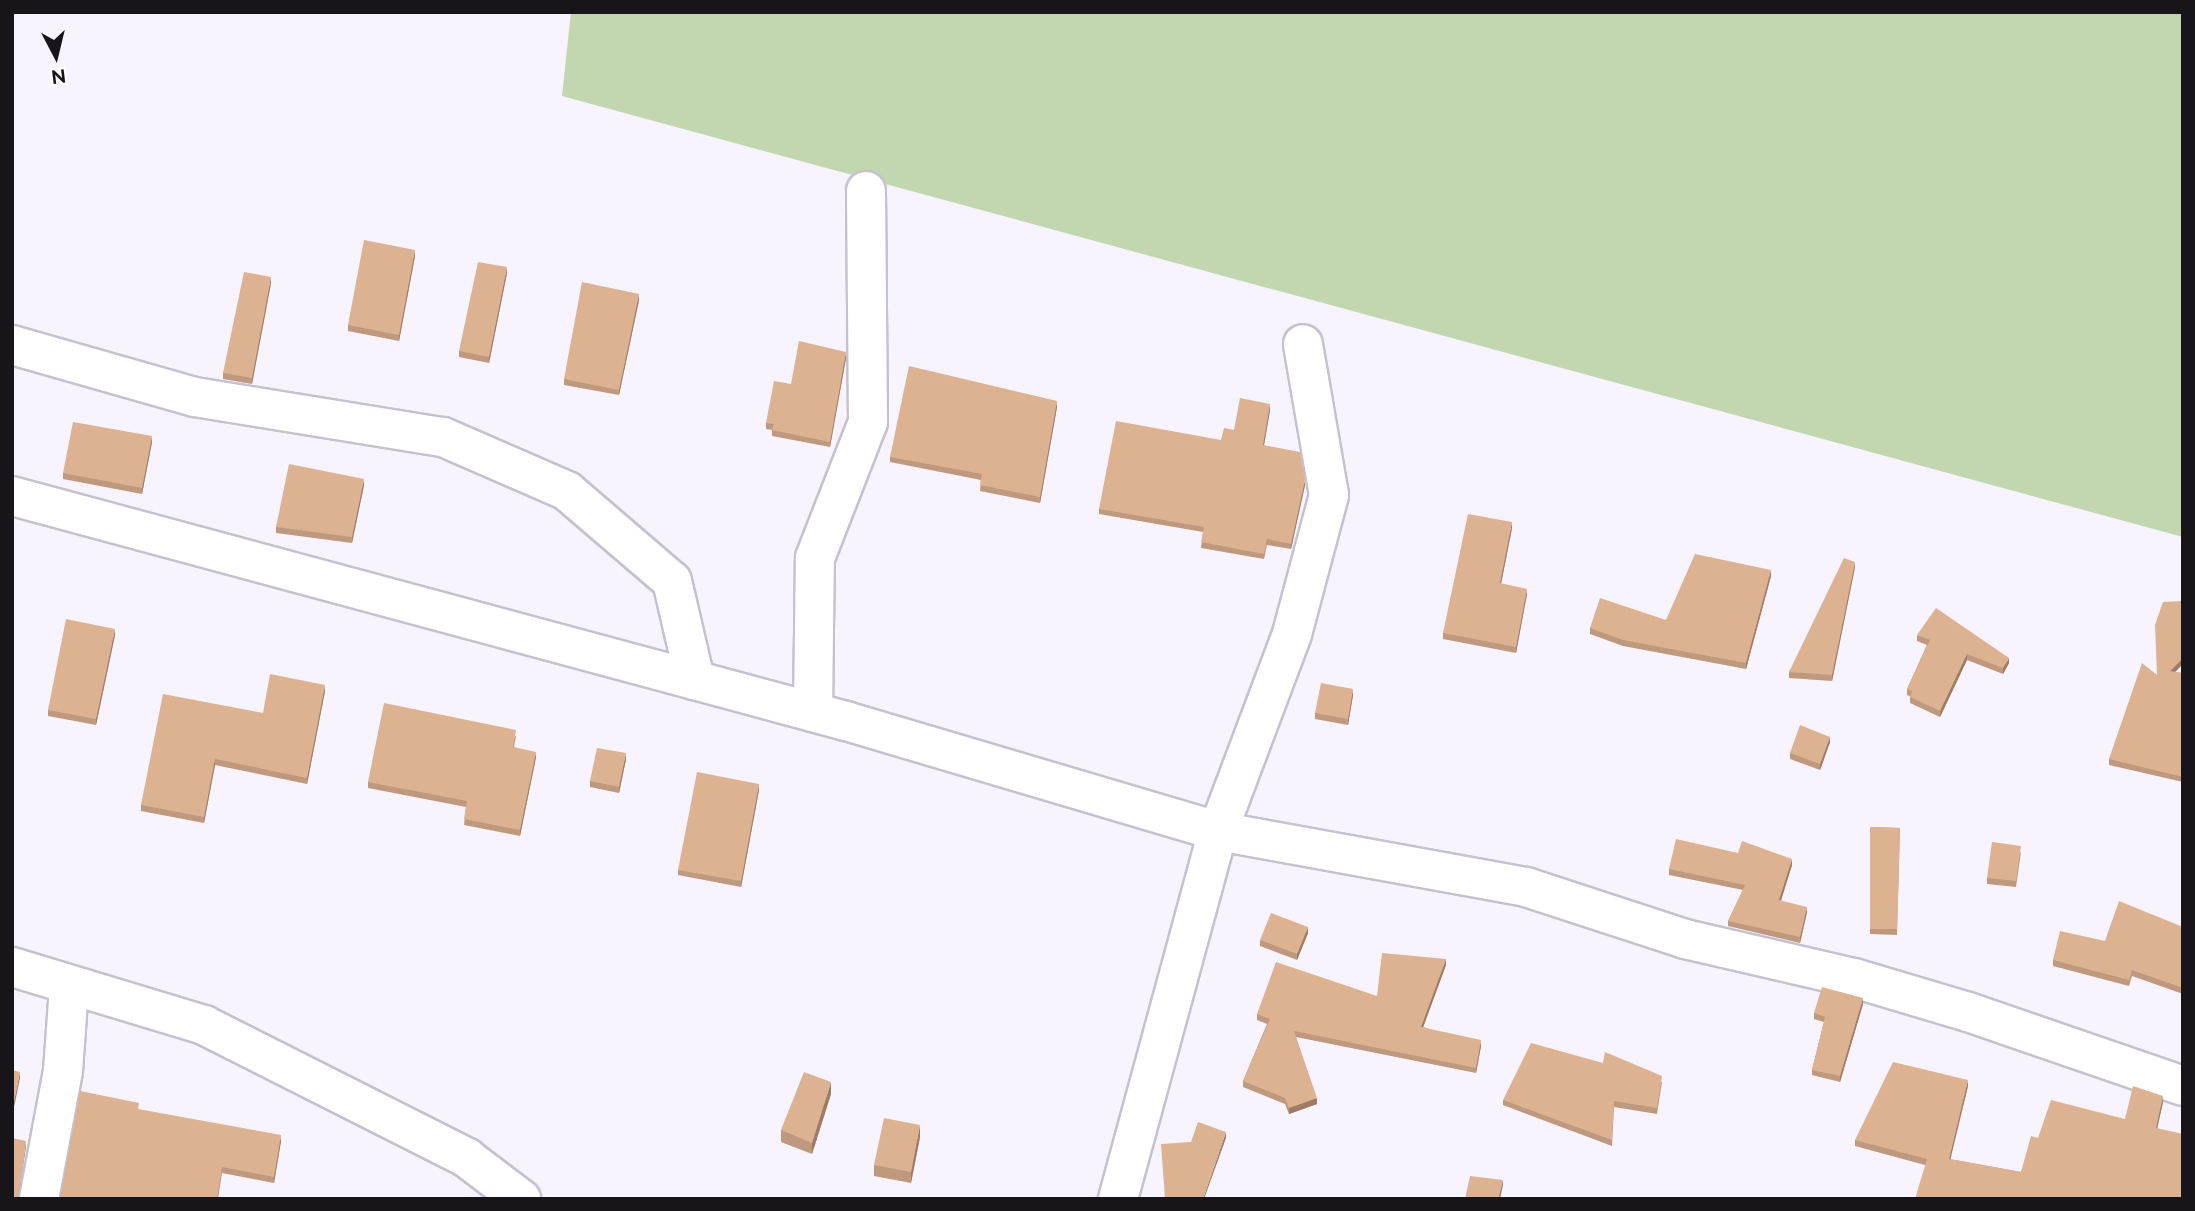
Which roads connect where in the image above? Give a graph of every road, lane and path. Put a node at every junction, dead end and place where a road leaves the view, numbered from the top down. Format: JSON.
{"nodes":[{"id":1,"x":866,"y":191,"type":"dead end"},
{"id":2,"x":1303,"y":344,"type":"dead end"},
{"id":3,"x":12,"y":345,"type":"edge"},
{"id":4,"x":12,"y":496,"type":"edge"},
{"id":5,"x":695,"y":680,"type":"junction"},
{"id":6,"x":813,"y":712,"type":"junction"},
{"id":7,"x":1218,"y":831,"type":"junction"},
{"id":8,"x":12,"y":967,"type":"edge"},
{"id":9,"x":69,"y":987,"type":"junction"},
{"id":10,"x":2183,"y":1086,"type":"edge"},
{"id":11,"x":39,"y":1199,"type":"edge"},
{"id":12,"x":521,"y":1199,"type":"edge"},
{"id":13,"x":1118,"y":1199,"type":"edge"}],
"edges":[{"from":1,"to":6,"type":"street"},
{"from":2,"to":7,"type":"street"},
{"from":3,"to":5,"type":"street"},
{"from":4,"to":5,"type":"street"},
{"from":5,"to":6,"type":"street"},
{"from":6,"to":7,"type":"street"},
{"from":7,"to":10,"type":"street"},
{"from":7,"to":13,"type":"street"},
{"from":8,"to":9,"type":"street"},
{"from":9,"to":11,"type":"street"},
{"from":9,"to":12,"type":"street"}]}
